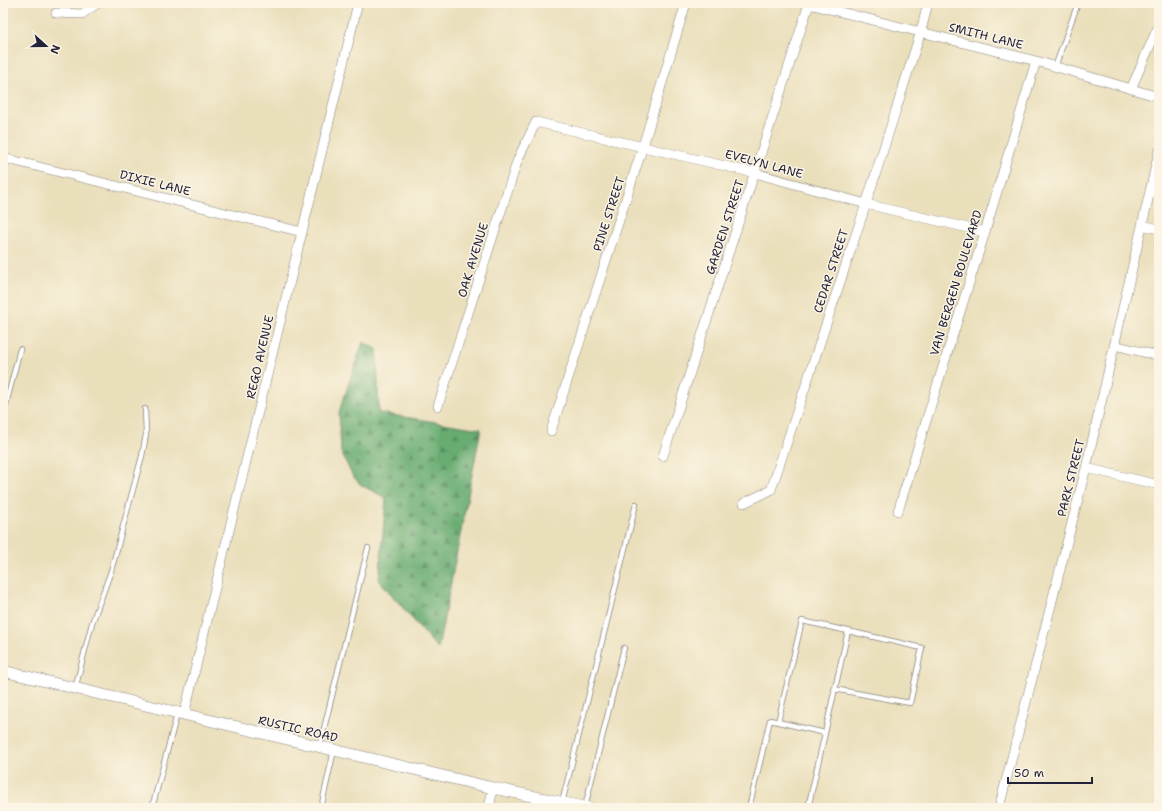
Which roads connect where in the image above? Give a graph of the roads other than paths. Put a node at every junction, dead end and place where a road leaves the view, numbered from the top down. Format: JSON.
{"nodes":[{"id":1,"x":98,"y":3,"type":"edge"},
{"id":2,"x":358,"y":3,"type":"edge"},
{"id":3,"x":686,"y":3,"type":"edge"},
{"id":4,"x":928,"y":3,"type":"edge"},
{"id":5,"x":1078,"y":3,"type":"edge"},
{"id":6,"x":807,"y":4,"type":"edge"},
{"id":7,"x":822,"y":5,"type":"edge"},
{"id":8,"x":56,"y":13,"type":"dead end"},
{"id":9,"x":1159,"y":25,"type":"edge"},
{"id":10,"x":921,"y":31,"type":"junction"},
{"id":11,"x":1036,"y":61,"type":"junction"},
{"id":12,"x":1055,"y":67,"type":"junction"},
{"id":13,"x":1131,"y":89,"type":"junction"},
{"id":14,"x":1159,"y":97,"type":"edge"},
{"id":15,"x":536,"y":122,"type":"joint"},
{"id":16,"x":643,"y":146,"type":"junction"},
{"id":17,"x":1159,"y":152,"type":"edge"},
{"id":18,"x":3,"y":158,"type":"edge"},
{"id":19,"x":755,"y":173,"type":"junction"},
{"id":20,"x":866,"y":204,"type":"junction"},
{"id":21,"x":1142,"y":225,"type":"junction"},
{"id":22,"x":1159,"y":229,"type":"edge"},
{"id":23,"x":302,"y":232,"type":"junction"},
{"id":24,"x":985,"y":232,"type":"junction"},
{"id":25,"x":1114,"y":345,"type":"junction"},
{"id":26,"x":20,"y":349,"type":"dead end"},
{"id":27,"x":1159,"y":356,"type":"edge"},
{"id":28,"x":438,"y":406,"type":"dead end"},
{"id":29,"x":145,"y":409,"type":"dead end"},
{"id":30,"x":3,"y":416,"type":"edge"},
{"id":31,"x":551,"y":431,"type":"dead end"},
{"id":32,"x":663,"y":456,"type":"dead end"},
{"id":33,"x":1086,"y":468,"type":"junction"},
{"id":34,"x":1159,"y":485,"type":"edge"},
{"id":35,"x":744,"y":503,"type":"dead end"},
{"id":36,"x":636,"y":504,"type":"dead end"},
{"id":37,"x":898,"y":511,"type":"dead end"},
{"id":38,"x":368,"y":548,"type":"dead end"},
{"id":39,"x":848,"y":631,"type":"junction"},
{"id":40,"x":624,"y":648,"type":"dead end"},
{"id":41,"x":3,"y":671,"type":"edge"},
{"id":42,"x":76,"y":689,"type":"junction"},
{"id":43,"x":834,"y":689,"type":"junction"},
{"id":44,"x":181,"y":714,"type":"junction"},
{"id":45,"x":778,"y":722,"type":"junction"},
{"id":46,"x":825,"y":733,"type":"junction"},
{"id":47,"x":319,"y":747,"type":"junction"},
{"id":48,"x":334,"y":750,"type":"junction"},
{"id":49,"x":493,"y":788,"type":"junction"},
{"id":50,"x":562,"y":802,"type":"junction"},
{"id":51,"x":152,"y":808,"type":"edge"},
{"id":52,"x":321,"y":808,"type":"edge"},
{"id":53,"x":488,"y":808,"type":"edge"},
{"id":54,"x":587,"y":808,"type":"edge"},
{"id":55,"x":749,"y":808,"type":"edge"},
{"id":56,"x":808,"y":808,"type":"edge"},
{"id":57,"x":999,"y":808,"type":"edge"}],
"edges":[{"from":1,"to":8,"type":"street"},
{"from":2,"to":23,"type":"street","name":"REGO AVENUE"},
{"from":3,"to":16,"type":"street","name":"PINE STREET"},
{"from":4,"to":10,"type":"street","name":"CEDAR STREET"},
{"from":5,"to":12,"type":"lane"},
{"from":6,"to":7,"type":"street","name":"SMITH LANE"},
{"from":6,"to":19,"type":"street","name":"GARDEN STREET"},
{"from":7,"to":10,"type":"street","name":"SMITH LANE"},
{"from":9,"to":13,"type":"street"},
{"from":10,"to":11,"type":"street","name":"SMITH LANE"},
{"from":10,"to":20,"type":"street","name":"CEDAR STREET"},
{"from":11,"to":12,"type":"street","name":"SMITH LANE"},
{"from":11,"to":24,"type":"street","name":"VAN BERGEN BOULEVARD"},
{"from":12,"to":13,"type":"street","name":"SMITH LANE"},
{"from":13,"to":14,"type":"street","name":"SMITH LANE"},
{"from":15,"to":16,"type":"street","name":"EVELYN LANE"},
{"from":15,"to":28,"type":"street","name":"OAK AVENUE"},
{"from":16,"to":19,"type":"street","name":"EVELYN LANE"},
{"from":16,"to":31,"type":"street","name":"PINE STREET"},
{"from":17,"to":21,"type":"street","name":"PARK STREET"},
{"from":18,"to":23,"type":"street","name":"DIXIE LANE"},
{"from":19,"to":20,"type":"street","name":"EVELYN LANE"},
{"from":19,"to":32,"type":"street","name":"GARDEN STREET"},
{"from":20,"to":24,"type":"street","name":"EVELYN LANE"},
{"from":20,"to":35,"type":"street","name":"CEDAR STREET"},
{"from":21,"to":22,"type":"street"},
{"from":21,"to":25,"type":"street","name":"PARK STREET"},
{"from":23,"to":44,"type":"street","name":"REGO AVENUE"},
{"from":24,"to":37,"type":"street","name":"VAN BERGEN BOULEVARD"},
{"from":25,"to":27,"type":"street"},
{"from":25,"to":33,"type":"street","name":"PARK STREET"},
{"from":26,"to":30,"type":"lane"},
{"from":29,"to":42,"type":"lane"},
{"from":33,"to":34,"type":"street"},
{"from":33,"to":57,"type":"street","name":"PARK STREET"},
{"from":36,"to":50,"type":"lane"},
{"from":38,"to":47,"type":"lane"},
{"from":39,"to":43,"type":"lane"},
{"from":39,"to":43,"type":"lane"},
{"from":39,"to":45,"type":"lane"},
{"from":40,"to":54,"type":"lane"},
{"from":41,"to":42,"type":"street","name":"RUSTIC ROAD"},
{"from":42,"to":44,"type":"street","name":"RUSTIC ROAD"},
{"from":43,"to":46,"type":"lane"},
{"from":44,"to":47,"type":"street","name":"RUSTIC ROAD"},
{"from":44,"to":51,"type":"lane"},
{"from":45,"to":46,"type":"lane"},
{"from":45,"to":55,"type":"lane"},
{"from":46,"to":56,"type":"lane"},
{"from":47,"to":48,"type":"street","name":"RUSTIC ROAD"},
{"from":48,"to":49,"type":"street","name":"RUSTIC ROAD"},
{"from":48,"to":52,"type":"lane"},
{"from":49,"to":50,"type":"street","name":"RUSTIC ROAD"},
{"from":49,"to":53,"type":"street"},
{"from":50,"to":54,"type":"street","name":"RUSTIC ROAD"}]}
